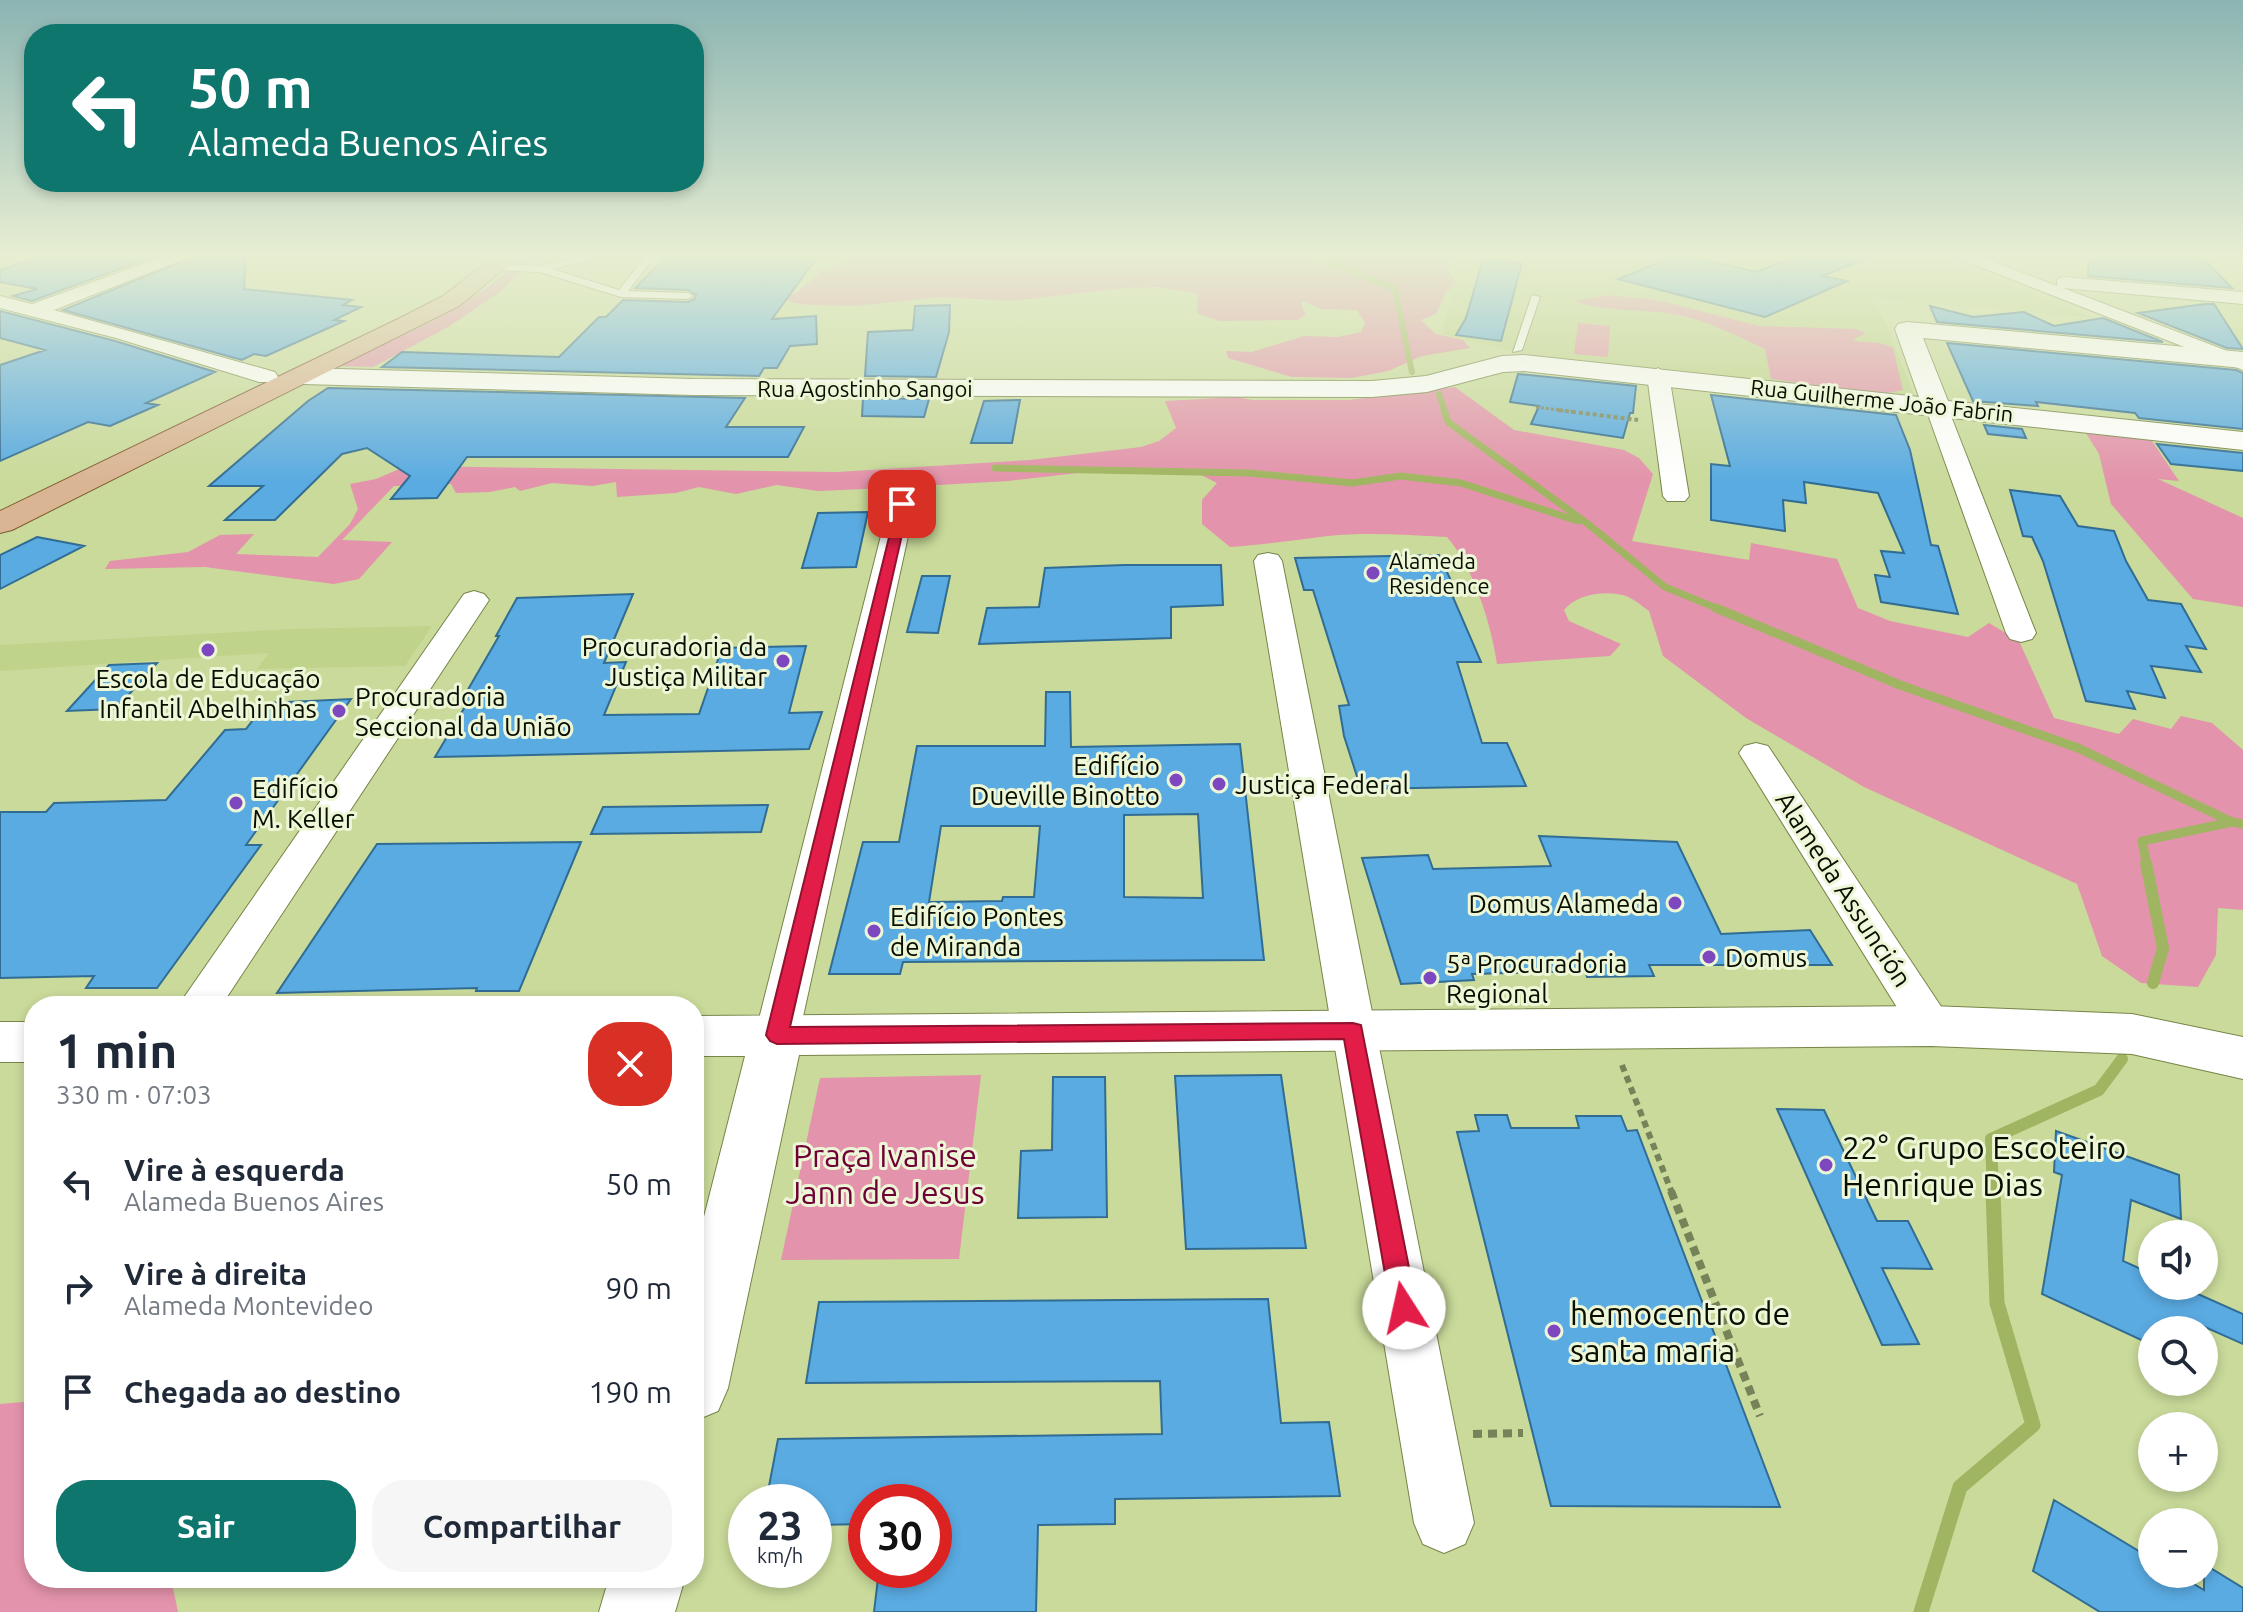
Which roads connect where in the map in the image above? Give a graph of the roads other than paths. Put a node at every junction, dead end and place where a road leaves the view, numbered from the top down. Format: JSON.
{"nodes":[{"id":1,"x":108,"y":331,"type":"edge"},
{"id":2,"x":362,"y":331,"type":"edge"},
{"id":3,"x":391,"y":331,"type":"edge"},
{"id":4,"x":1523,"y":331,"type":"edge"},
{"id":5,"x":1908,"y":331,"type":"edge"},
{"id":6,"x":1930,"y":331,"type":"edge"},
{"id":7,"x":2159,"y":331,"type":"edge"},
{"id":8,"x":1517,"y":350,"type":"dead end"},
{"id":9,"x":2239,"y":361,"type":"edge"},
{"id":10,"x":1658,"y":375,"type":"junction"},
{"id":11,"x":303,"y":376,"type":"junction"},
{"id":12,"x":267,"y":377,"type":"junction"},
{"id":13,"x":1427,"y":384,"type":"joint"},
{"id":14,"x":1936,"y":406,"type":"junction"},
{"id":15,"x":2243,"y":441,"type":"edge"},
{"id":16,"x":1676,"y":496,"type":"dead end"},
{"id":17,"x":902,"y":504,"type":"dead end"},
{"id":18,"x":0,"y":505,"type":"edge"},
{"id":19,"x":0,"y":523,"type":"edge"},
{"id":20,"x":1268,"y":561,"type":"dead end"},
{"id":21,"x":474,"y":600,"type":"dead end"},
{"id":22,"x":2021,"y":633,"type":"dead end"},
{"id":23,"x":1756,"y":753,"type":"dead end"},
{"id":24,"x":206,"y":996,"type":"edge"},
{"id":25,"x":1931,"y":1026,"type":"junction"},
{"id":26,"x":1353,"y":1031,"type":"junction"},
{"id":27,"x":777,"y":1035,"type":"junction"},
{"id":28,"x":704,"y":1036,"type":"edge"},
{"id":29,"x":0,"y":1042,"type":"edge"},
{"id":30,"x":24,"y":1042,"type":"edge"},
{"id":31,"x":2243,"y":1058,"type":"edge"},
{"id":32,"x":704,"y":1345,"type":"edge"},
{"id":33,"x":1444,"y":1523,"type":"dead end"},
{"id":34,"x":644,"y":1588,"type":"edge"},
{"id":35,"x":637,"y":1612,"type":"edge"}],
"edges":[{"from":1,"to":12,"type":"street"},
{"from":2,"to":12,"type":"main road"},
{"from":3,"to":11,"type":"main road"},
{"from":4,"to":8,"type":"lane"},
{"from":5,"to":14,"type":"street"},
{"from":6,"to":9,"type":"street"},
{"from":7,"to":9,"type":"street"},
{"from":10,"to":13,"type":"street","name":"Rua Guilherme João Fabrin"},
{"from":10,"to":14,"type":"street","name":"Rua Guilherme João Fabrin"},
{"from":10,"to":16,"type":"street"},
{"from":11,"to":13,"type":"street","name":"Rua Agostinho Sangoi"},
{"from":11,"to":19,"type":"main road"},
{"from":12,"to":18,"type":"main road"},
{"from":14,"to":15,"type":"street","name":"Rua Guilherme João Fabrin"},
{"from":14,"to":22,"type":"street"},
{"from":17,"to":27,"type":"street"},
{"from":20,"to":26,"type":"street"},
{"from":21,"to":24,"type":"street"},
{"from":23,"to":25,"type":"street","name":"Alameda Assunción"},
{"from":25,"to":26,"type":"street"},
{"from":25,"to":31,"type":"street"},
{"from":26,"to":27,"type":"street"},
{"from":26,"to":33,"type":"street"},
{"from":27,"to":28,"type":"street"},
{"from":27,"to":32,"type":"street"},
{"from":29,"to":30,"type":"street"},
{"from":34,"to":35,"type":"street"}]}
